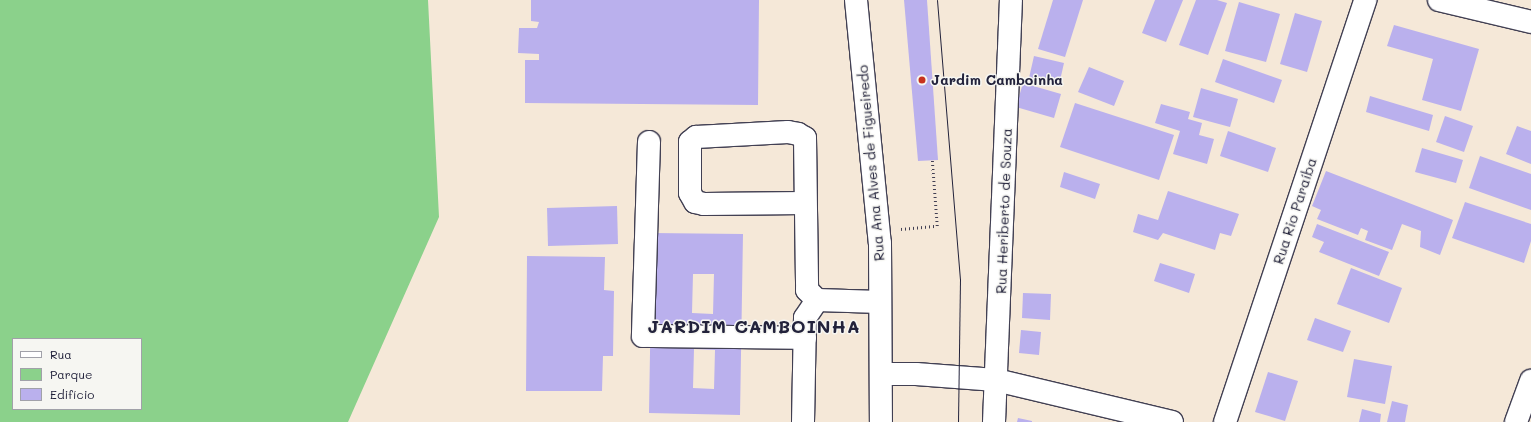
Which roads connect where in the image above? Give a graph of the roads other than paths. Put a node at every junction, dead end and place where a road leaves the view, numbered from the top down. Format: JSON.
{"nodes":[{"id":1,"x":856,"y":0,"type":"edge"},
{"id":2,"x":1011,"y":0,"type":"edge"},
{"id":3,"x":1365,"y":0,"type":"edge"},
{"id":4,"x":1439,"y":0,"type":"edge"},
{"id":5,"x":1531,"y":22,"type":"edge"},
{"id":6,"x":648,"y":142,"type":"dead end"},
{"id":7,"x":805,"y":203,"type":"junction"},
{"id":8,"x":817,"y":300,"type":"junction"},
{"id":9,"x":880,"y":302,"type":"junction"},
{"id":10,"x":805,"y":338,"type":"junction"},
{"id":11,"x":881,"y":374,"type":"junction"},
{"id":12,"x":996,"y":380,"type":"junction"},
{"id":13,"x":1531,"y":381,"type":"edge"},
{"id":14,"x":803,"y":422,"type":"edge"},
{"id":15,"x":881,"y":422,"type":"edge"},
{"id":16,"x":994,"y":422,"type":"edge"},
{"id":17,"x":1172,"y":422,"type":"edge"},
{"id":18,"x":1225,"y":422,"type":"edge"},
{"id":19,"x":1516,"y":422,"type":"edge"}],
"edges":[{"from":1,"to":9,"type":"street","name":"Rua Ana Alves de Figueiredo"},
{"from":2,"to":12,"type":"street","name":"Rua Heriberto de Souza"},
{"from":3,"to":18,"type":"street","name":"Rua Rio Paraíba"},
{"from":4,"to":5,"type":"street"},
{"from":6,"to":10,"type":"street"},
{"from":7,"to":7,"type":"street"},
{"from":7,"to":8,"type":"street"},
{"from":8,"to":9,"type":"street"},
{"from":8,"to":10,"type":"street"},
{"from":9,"to":11,"type":"street","name":"Rua Ana Alves de Figueiredo"},
{"from":10,"to":14,"type":"street"},
{"from":11,"to":12,"type":"street"},
{"from":11,"to":15,"type":"street","name":"Rua Ana Alves de Figueiredo"},
{"from":12,"to":16,"type":"street","name":"Rua Heriberto de Souza"},
{"from":12,"to":17,"type":"street"},
{"from":13,"to":19,"type":"street"}]}
